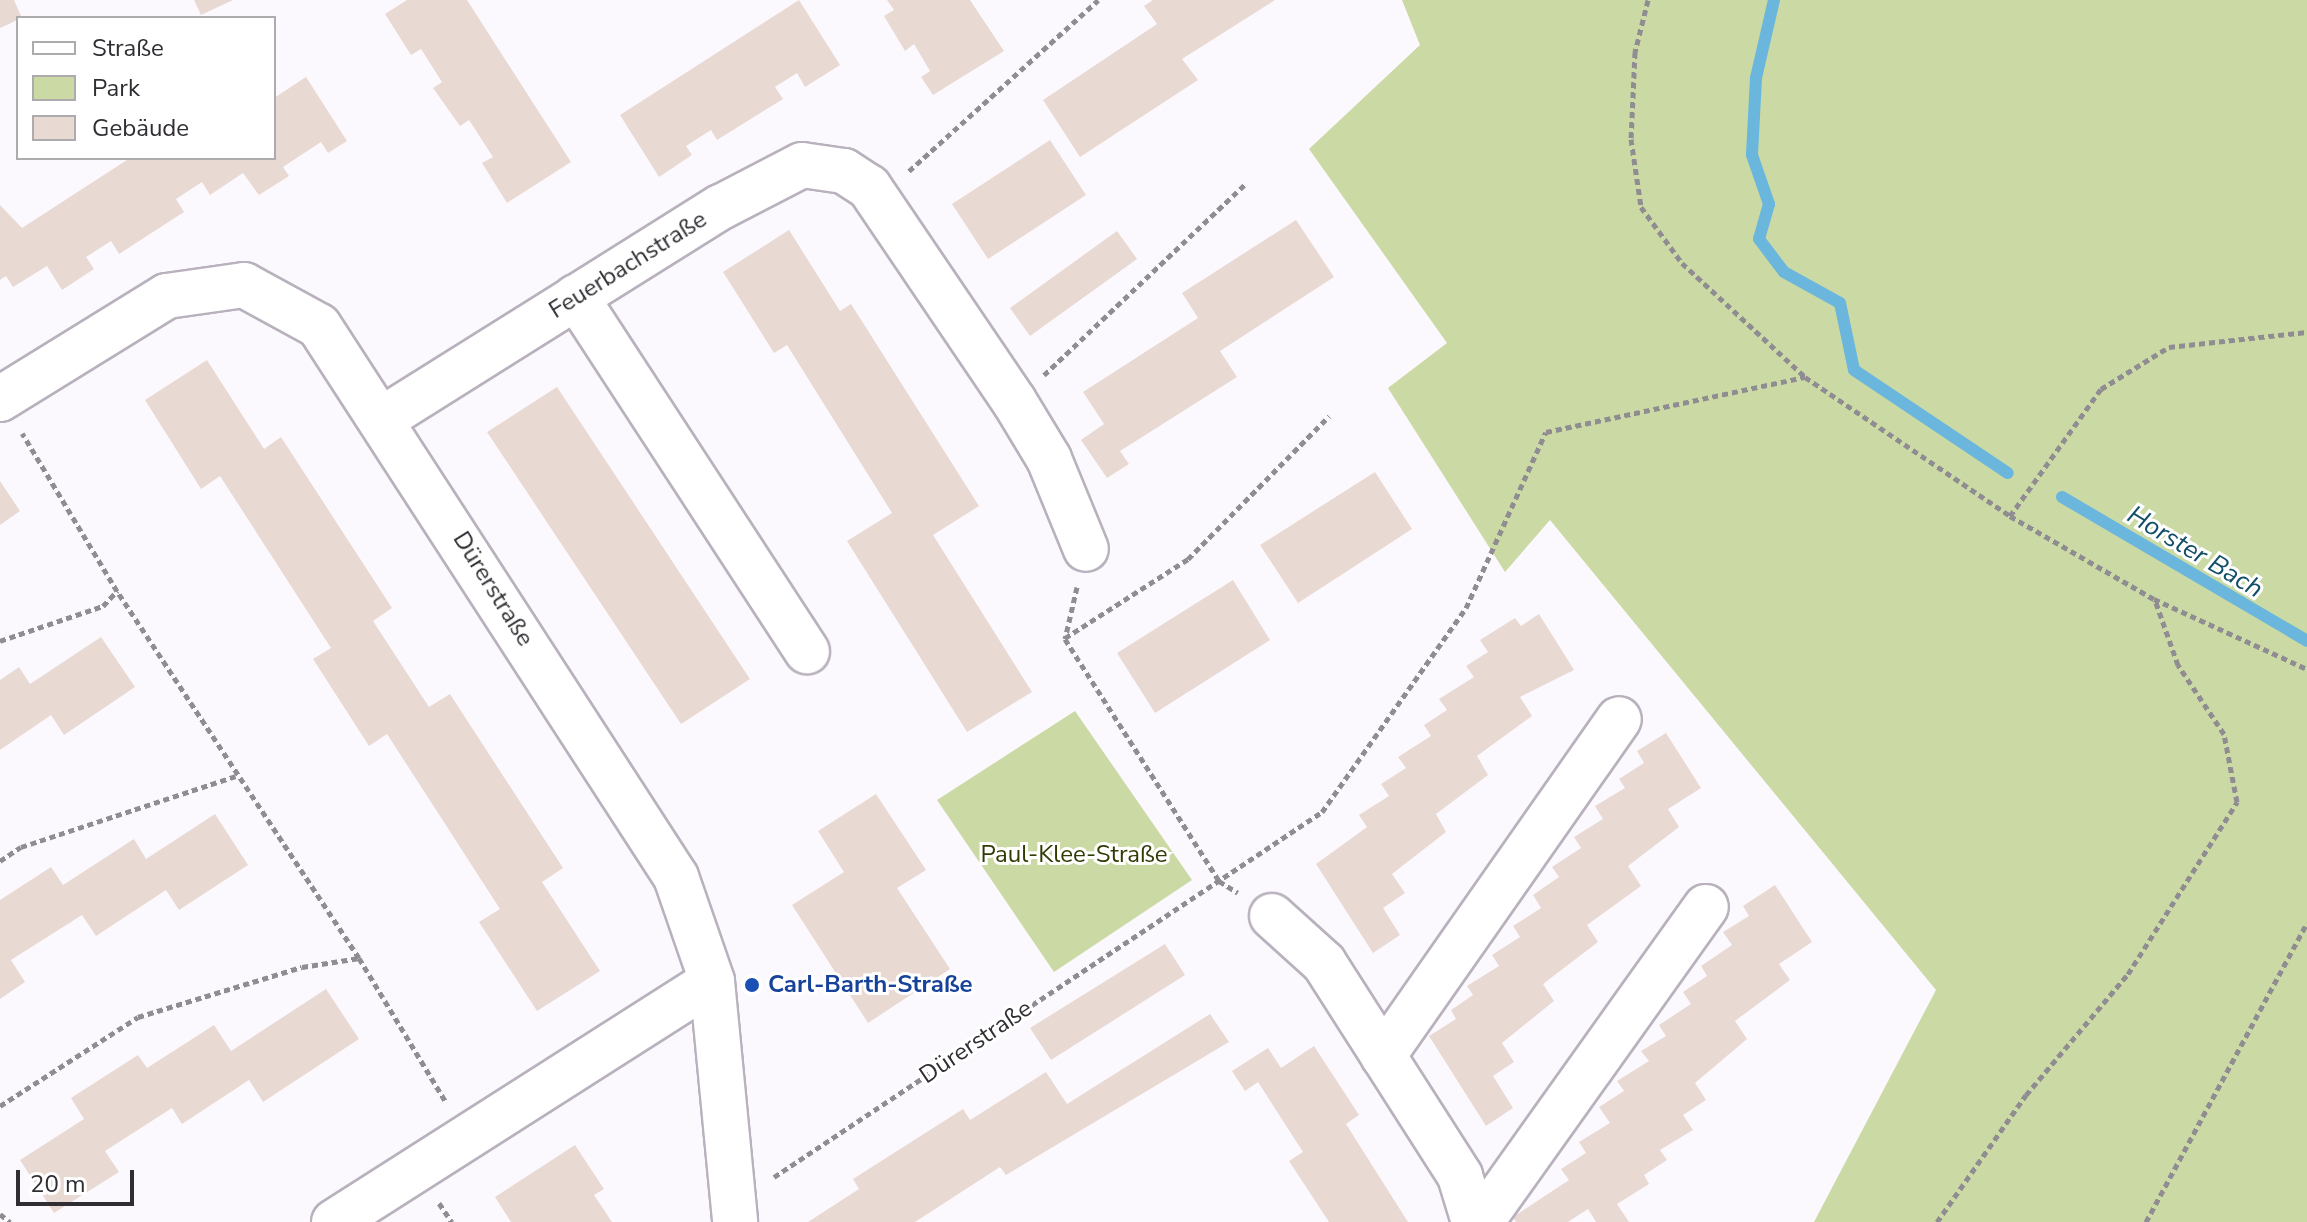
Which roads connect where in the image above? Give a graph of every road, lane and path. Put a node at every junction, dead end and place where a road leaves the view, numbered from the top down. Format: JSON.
{"nodes":[{"id":1,"x":1098,"y":0,"type":"edge"},
{"id":2,"x":1648,"y":0,"type":"edge"},
{"id":3,"x":1246,"y":183,"type":"dead end"},
{"id":4,"x":878,"y":200,"type":"junction"},
{"id":5,"x":576,"y":297,"type":"junction"},
{"id":6,"x":2307,"y":332,"type":"edge"},
{"id":7,"x":1805,"y":377,"type":"junction"},
{"id":8,"x":0,"y":398,"type":"edge"},
{"id":9,"x":1014,"y":401,"type":"junction"},
{"id":10,"x":1329,"y":416,"type":"dead end"},
{"id":11,"x":384,"y":418,"type":"junction"},
{"id":12,"x":2010,"y":516,"type":"junction"},
{"id":13,"x":1086,"y":549,"type":"joint"},
{"id":14,"x":117,"y":591,"type":"junction"},
{"id":15,"x":2154,"y":599,"type":"junction"},
{"id":16,"x":1065,"y":639,"type":"junction"},
{"id":17,"x":0,"y":641,"type":"edge"},
{"id":18,"x":807,"y":651,"type":"dead end"},
{"id":19,"x":2307,"y":669,"type":"edge"},
{"id":20,"x":1619,"y":719,"type":"dead end"},
{"id":21,"x":236,"y":776,"type":"junction"},
{"id":22,"x":0,"y":861,"type":"edge"},
{"id":23,"x":1219,"y":881,"type":"junction"},
{"id":24,"x":1706,"y":907,"type":"dead end"},
{"id":25,"x":1272,"y":916,"type":"joint"},
{"id":26,"x":2307,"y":923,"type":"edge"},
{"id":27,"x":359,"y":958,"type":"junction"},
{"id":28,"x":712,"y":981,"type":"junction"},
{"id":29,"x":1383,"y":1056,"type":"junction"},
{"id":30,"x":0,"y":1106,"type":"edge"},
{"id":31,"x":467,"y":1137,"type":"junction"},
{"id":32,"x":734,"y":1213,"type":"edge"},
{"id":33,"x":0,"y":1214,"type":"edge"},
{"id":34,"x":10,"y":1222,"type":"edge"},
{"id":35,"x":334,"y":1222,"type":"edge"},
{"id":36,"x":1474,"y":1222,"type":"edge"},
{"id":37,"x":1481,"y":1222,"type":"edge"},
{"id":38,"x":1937,"y":1222,"type":"edge"},
{"id":39,"x":2146,"y":1222,"type":"edge"}],
"edges":[{"from":1,"to":4,"type":"path"},
{"from":2,"to":7,"type":"path"},
{"from":3,"to":9,"type":"path"},
{"from":4,"to":5,"type":"street","name":"Feuerbachstraße"},
{"from":4,"to":9,"type":"street","name":"Feuerbachstraße"},
{"from":5,"to":11,"type":"street","name":"Feuerbachstraße"},
{"from":5,"to":18,"type":"street"},
{"from":6,"to":12,"type":"path"},
{"from":7,"to":12,"type":"path"},
{"from":7,"to":23,"type":"path"},
{"from":8,"to":11,"type":"street","name":"Dürerstraße"},
{"from":8,"to":14,"type":"path"},
{"from":9,"to":13,"type":"street","name":"Feuerbachstraße"},
{"from":10,"to":16,"type":"path"},
{"from":11,"to":28,"type":"street","name":"Dürerstraße"},
{"from":12,"to":15,"type":"path"},
{"from":13,"to":16,"type":"path"},
{"from":14,"to":17,"type":"path"},
{"from":14,"to":21,"type":"path"},
{"from":15,"to":19,"type":"path"},
{"from":15,"to":38,"type":"path"},
{"from":16,"to":23,"type":"path"},
{"from":20,"to":29,"type":"street"},
{"from":21,"to":22,"type":"path"},
{"from":21,"to":27,"type":"path"},
{"from":23,"to":25,"type":"path"},
{"from":23,"to":32,"type":"path","name":"Dürerstraße"},
{"from":24,"to":37,"type":"street"},
{"from":25,"to":29,"type":"street"},
{"from":26,"to":39,"type":"path"},
{"from":27,"to":30,"type":"path"},
{"from":27,"to":31,"type":"path"},
{"from":28,"to":31,"type":"street"},
{"from":28,"to":32,"type":"street","name":"Dürerstraße"},
{"from":29,"to":36,"type":"street"},
{"from":31,"to":35,"type":"street"},
{"from":33,"to":34,"type":"path"}]}
